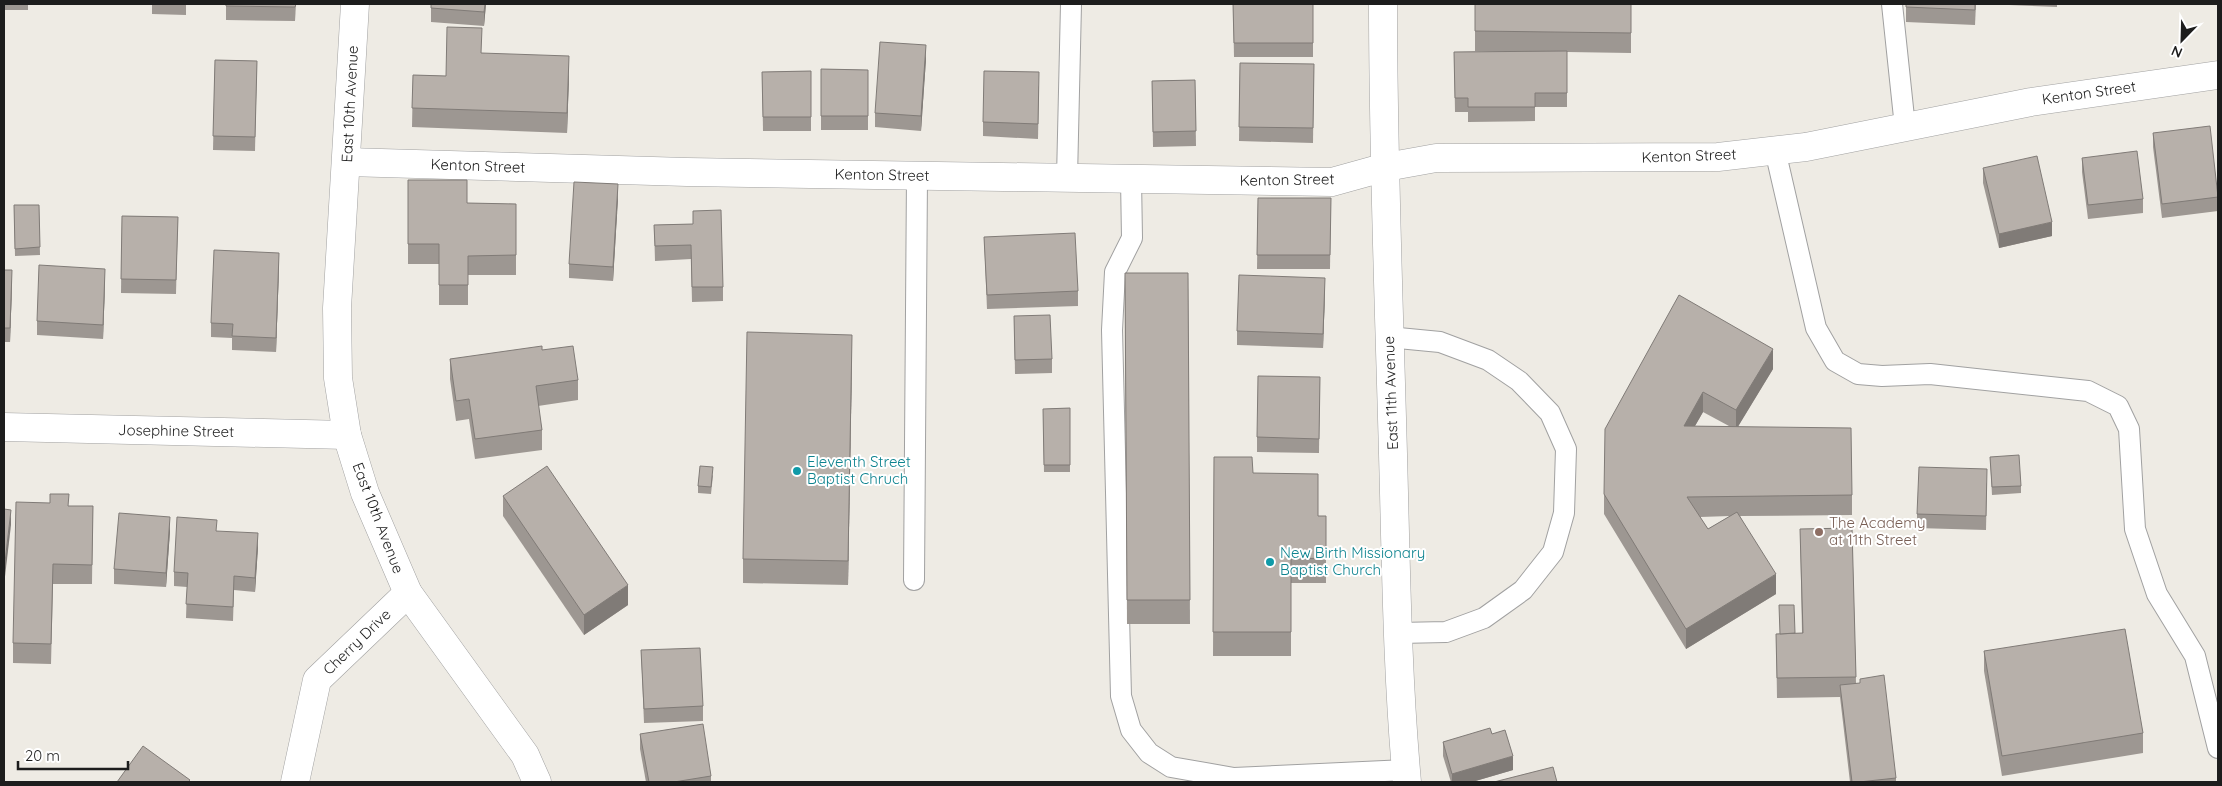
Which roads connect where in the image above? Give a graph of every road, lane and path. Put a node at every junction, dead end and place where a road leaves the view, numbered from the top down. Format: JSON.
{"nodes":[{"id":1,"x":355,"y":4,"type":"edge"},
{"id":2,"x":1071,"y":4,"type":"edge"},
{"id":3,"x":1384,"y":4,"type":"edge"},
{"id":4,"x":1892,"y":4,"type":"edge"},
{"id":5,"x":2218,"y":75,"type":"edge"},
{"id":6,"x":1905,"y":127,"type":"junction"},
{"id":7,"x":1775,"y":150,"type":"junction"},
{"id":8,"x":347,"y":162,"type":"junction"},
{"id":9,"x":1386,"y":167,"type":"junction"},
{"id":10,"x":917,"y":176,"type":"junction"},
{"id":11,"x":1068,"y":178,"type":"junction"},
{"id":12,"x":1131,"y":179,"type":"junction"},
{"id":13,"x":1388,"y":337,"type":"junction"},
{"id":14,"x":4,"y":427,"type":"edge"},
{"id":15,"x":347,"y":435,"type":"junction"},
{"id":16,"x":914,"y":580,"type":"dead end"},
{"id":17,"x":408,"y":593,"type":"junction"},
{"id":18,"x":1399,"y":633,"type":"junction"},
{"id":19,"x":2218,"y":748,"type":"edge"},
{"id":20,"x":1407,"y":776,"type":"edge"},
{"id":21,"x":295,"y":782,"type":"edge"},
{"id":22,"x":537,"y":782,"type":"edge"}],
"edges":[{"from":1,"to":8,"type":"street","name":"East 10th Avenue"},
{"from":2,"to":11,"type":"lane"},
{"from":3,"to":9,"type":"street","name":"East 11th Avenue"},
{"from":4,"to":6,"type":"lane"},
{"from":5,"to":6,"type":"street","name":"Kenton Street"},
{"from":6,"to":7,"type":"street","name":"Kenton Street"},
{"from":7,"to":9,"type":"street","name":"Kenton Street"},
{"from":7,"to":19,"type":"lane"},
{"from":8,"to":10,"type":"street","name":"Kenton Street"},
{"from":8,"to":15,"type":"street","name":"East 10th Avenue"},
{"from":9,"to":12,"type":"street","name":"Kenton Street"},
{"from":9,"to":13,"type":"street","name":"East 11th Avenue"},
{"from":10,"to":11,"type":"street","name":"Kenton Street"},
{"from":10,"to":16,"type":"lane"},
{"from":11,"to":12,"type":"street","name":"Kenton Street"},
{"from":12,"to":20,"type":"lane"},
{"from":13,"to":18,"type":"street","name":"East 11th Avenue"},
{"from":13,"to":18,"type":"lane"},
{"from":14,"to":15,"type":"street","name":"Josephine Street"},
{"from":15,"to":17,"type":"street","name":"East 10th Avenue"},
{"from":17,"to":21,"type":"street","name":"Cherry Drive"},
{"from":17,"to":22,"type":"street","name":"East 10th Avenue"},
{"from":18,"to":20,"type":"street","name":"East 11th Avenue"}]}
